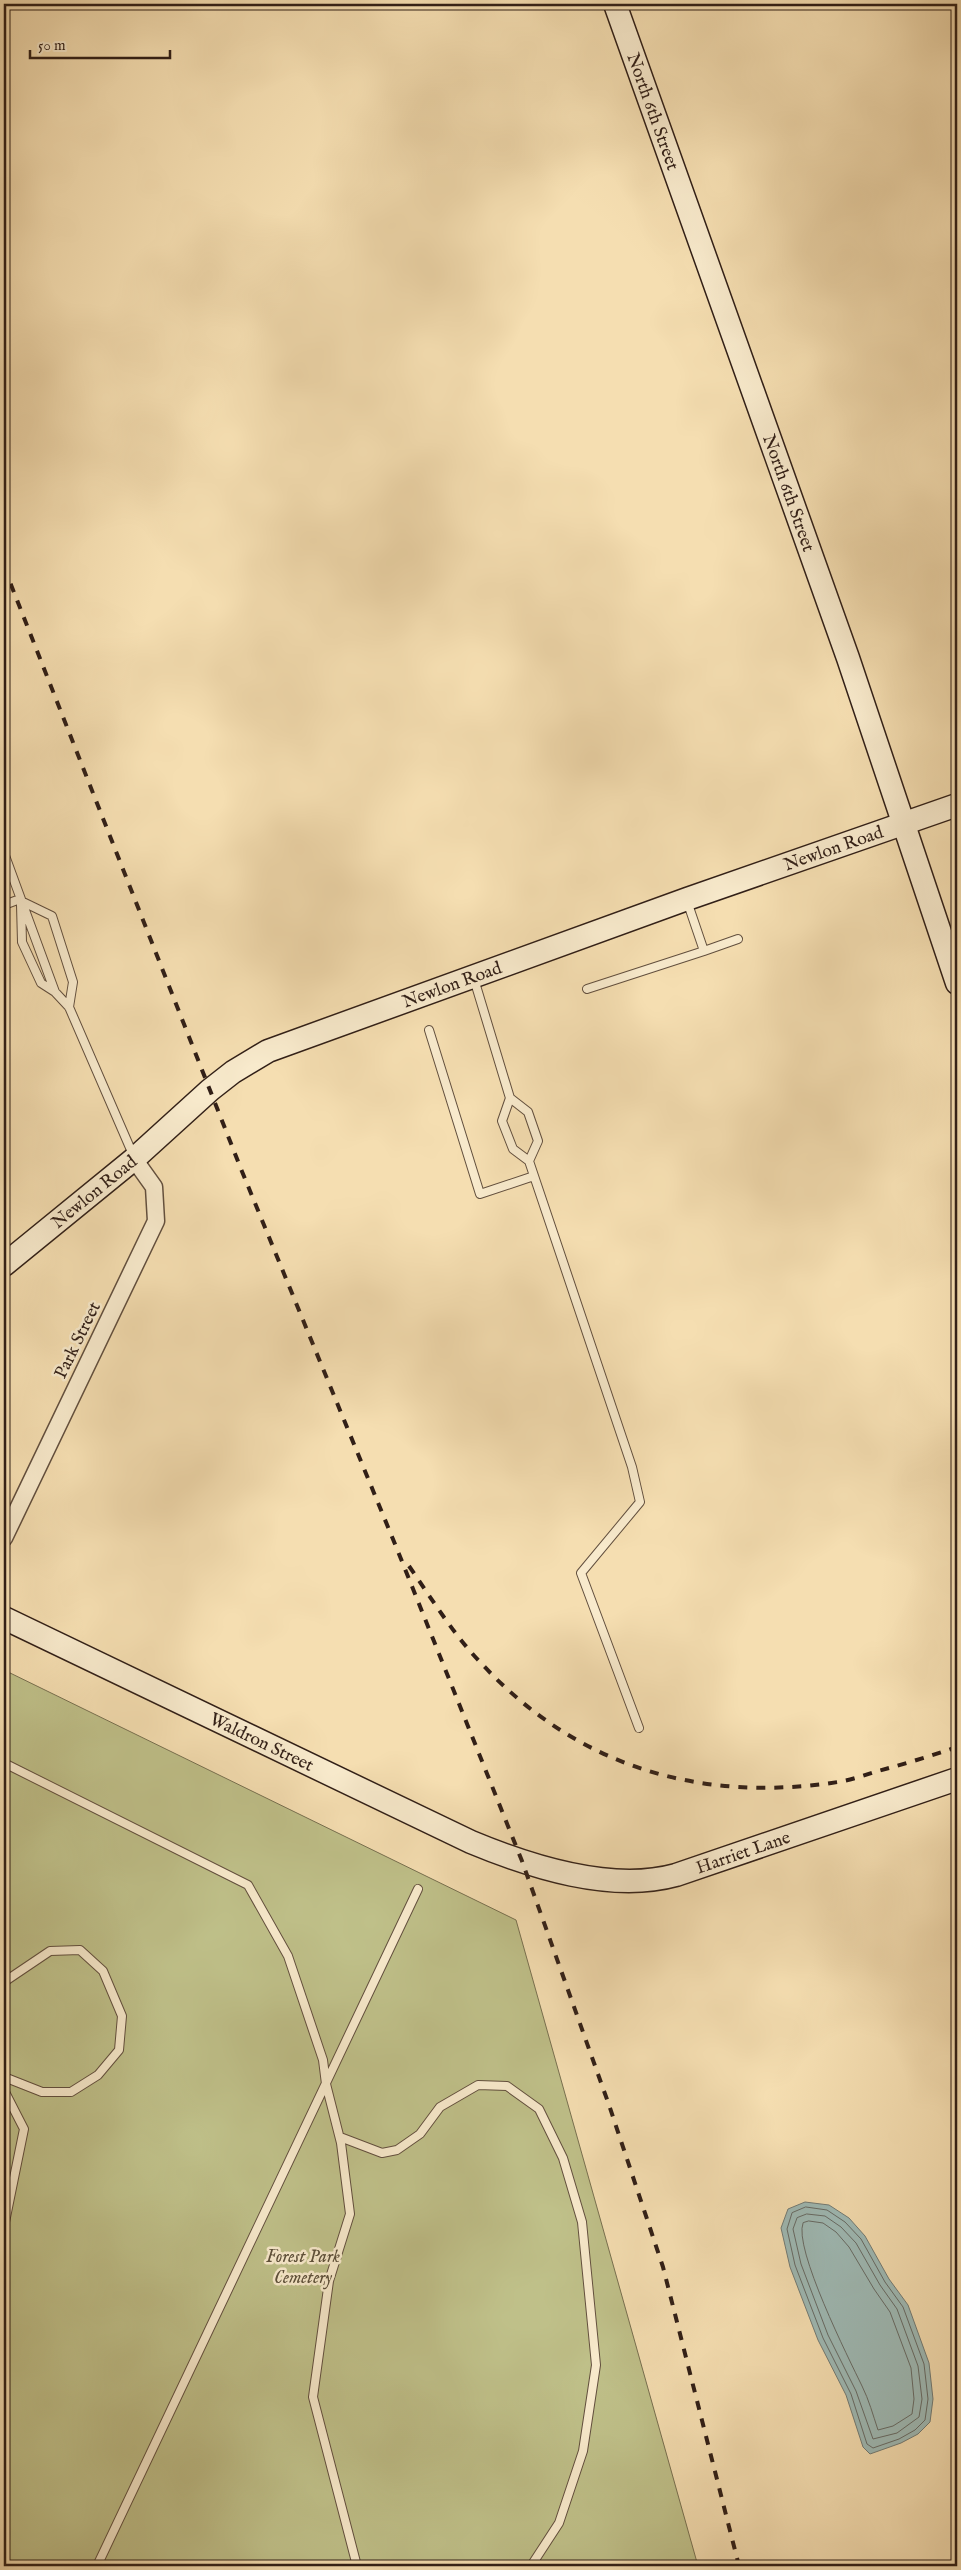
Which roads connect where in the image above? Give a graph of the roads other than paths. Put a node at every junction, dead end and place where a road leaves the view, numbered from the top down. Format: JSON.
{"nodes":[{"id":1,"x":615,"y":4,"type":"edge"},
{"id":2,"x":957,"y":805,"type":"edge"},
{"id":3,"x":904,"y":824,"type":"junction"},
{"id":4,"x":4,"y":853,"type":"edge"},
{"id":5,"x":687,"y":899,"type":"junction"},
{"id":6,"x":21,"y":900,"type":"junction"},
{"id":7,"x":4,"y":905,"type":"edge"},
{"id":8,"x":738,"y":938,"type":"dead end"},
{"id":9,"x":704,"y":951,"type":"junction"},
{"id":10,"x":473,"y":976,"type":"junction"},
{"id":11,"x":957,"y":983,"type":"edge"},
{"id":12,"x":587,"y":989,"type":"dead end"},
{"id":13,"x":55,"y":992,"type":"junction"},
{"id":14,"x":69,"y":1007,"type":"junction"},
{"id":15,"x":429,"y":1030,"type":"dead end"},
{"id":16,"x":510,"y":1098,"type":"junction"},
{"id":17,"x":134,"y":1158,"type":"junction"},
{"id":18,"x":529,"y":1160,"type":"junction"},
{"id":19,"x":534,"y":1176,"type":"junction"},
{"id":20,"x":4,"y":1266,"type":"edge"},
{"id":21,"x":4,"y":1538,"type":"edge"},
{"id":22,"x":4,"y":1618,"type":"edge"},
{"id":23,"x":639,"y":1728,"type":"dead end"},
{"id":24,"x":4,"y":1763,"type":"edge"},
{"id":25,"x":957,"y":1779,"type":"edge"},
{"id":26,"x":522,"y":1861,"type":"joint"},
{"id":27,"x":418,"y":1890,"type":"dead end"},
{"id":28,"x":4,"y":1982,"type":"edge"},
{"id":29,"x":4,"y":2077,"type":"edge"},
{"id":30,"x":326,"y":2084,"type":"junction"},
{"id":31,"x":4,"y":2090,"type":"edge"},
{"id":32,"x":340,"y":2137,"type":"junction"},
{"id":33,"x":4,"y":2227,"type":"edge"},
{"id":34,"x":97,"y":2566,"type":"edge"},
{"id":35,"x":357,"y":2566,"type":"edge"},
{"id":36,"x":531,"y":2566,"type":"edge"}],
"edges":[{"from":1,"to":3,"type":"street","name":"North 6th Street"},
{"from":2,"to":3,"type":"street","name":"Newlon Road"},
{"from":3,"to":5,"type":"street","name":"Newlon Road"},
{"from":3,"to":11,"type":"street","name":"North 6th Street"},
{"from":4,"to":6,"type":"lane"},
{"from":5,"to":9,"type":"lane"},
{"from":5,"to":10,"type":"street","name":"Newlon Road"},
{"from":6,"to":7,"type":"lane"},
{"from":6,"to":13,"type":"lane"},
{"from":6,"to":13,"type":"lane"},
{"from":6,"to":14,"type":"lane"},
{"from":8,"to":9,"type":"lane"},
{"from":9,"to":12,"type":"lane"},
{"from":10,"to":16,"type":"lane"},
{"from":10,"to":17,"type":"street","name":"Newlon Road"},
{"from":13,"to":14,"type":"lane"},
{"from":14,"to":17,"type":"lane"},
{"from":15,"to":19,"type":"lane"},
{"from":16,"to":18,"type":"lane"},
{"from":16,"to":18,"type":"lane"},
{"from":17,"to":20,"type":"street","name":"Newlon Road"},
{"from":17,"to":21,"type":"street","name":"Park Street"},
{"from":18,"to":19,"type":"lane"},
{"from":19,"to":23,"type":"lane"},
{"from":22,"to":26,"type":"street","name":"Waldron Street"},
{"from":24,"to":30,"type":"lane"},
{"from":25,"to":26,"type":"street","name":"Harriet Lane"},
{"from":27,"to":30,"type":"lane"},
{"from":28,"to":29,"type":"lane"},
{"from":30,"to":32,"type":"lane"},
{"from":30,"to":34,"type":"lane"},
{"from":31,"to":33,"type":"lane"},
{"from":32,"to":35,"type":"lane"},
{"from":32,"to":36,"type":"lane"}]}
